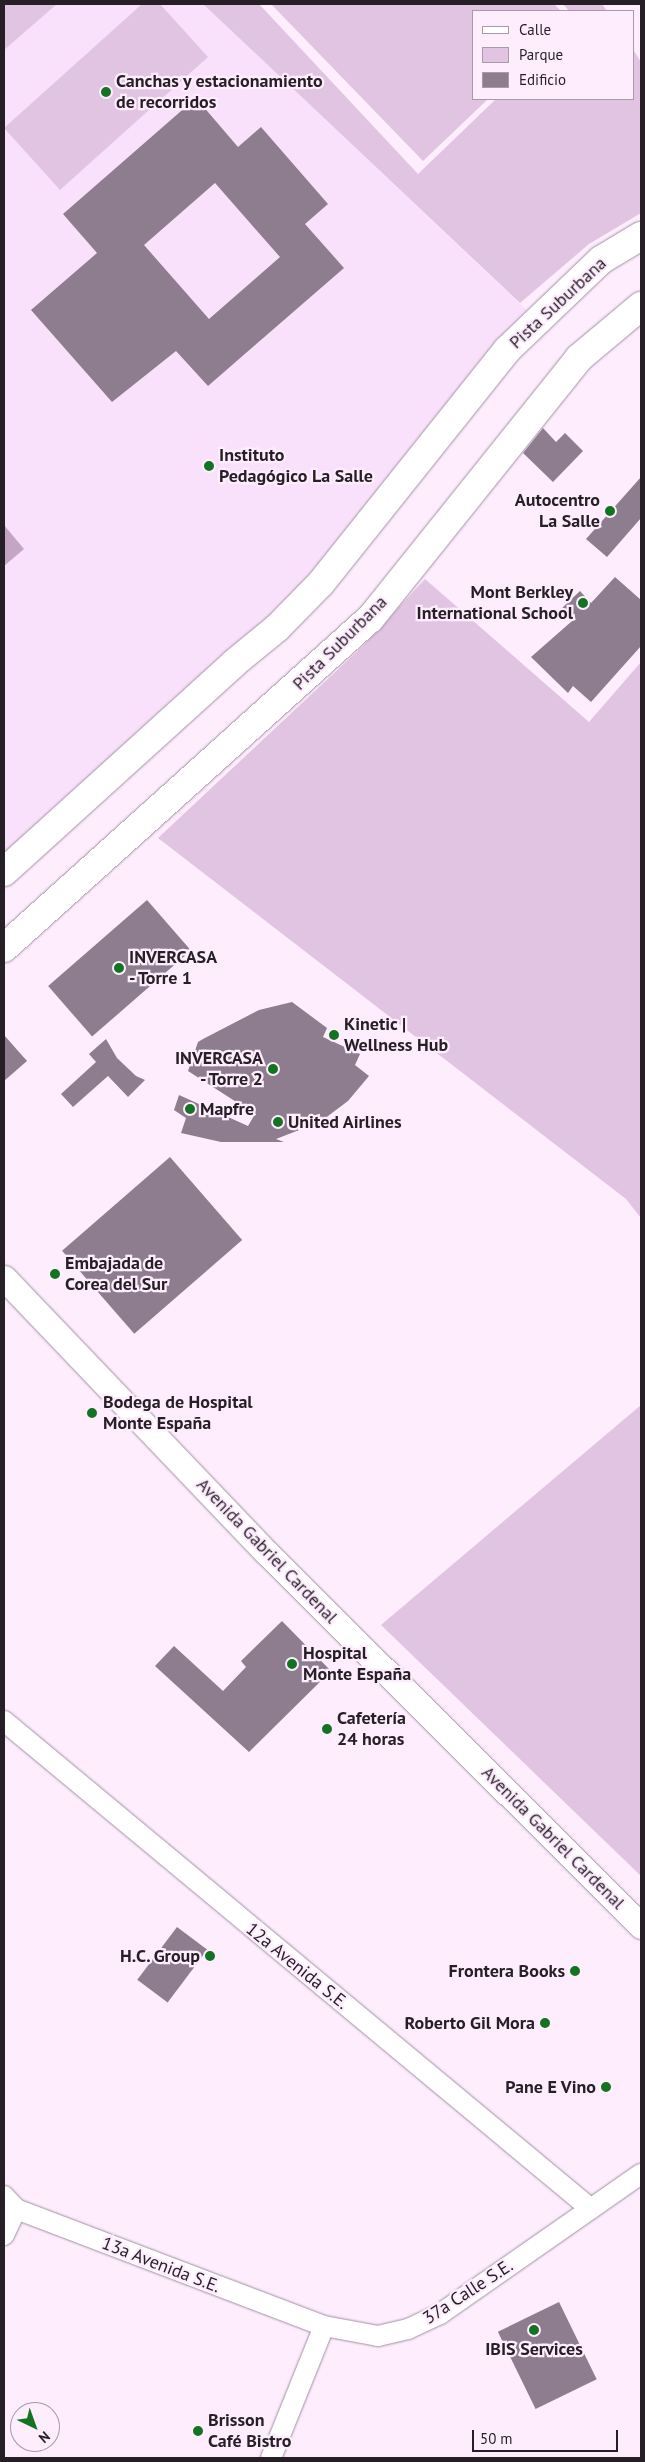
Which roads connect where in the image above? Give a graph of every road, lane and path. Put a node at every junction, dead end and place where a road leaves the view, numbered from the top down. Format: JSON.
{"nodes":[{"id":1,"x":641,"y":236,"type":"edge"},
{"id":2,"x":641,"y":306,"type":"edge"},
{"id":3,"x":4,"y":872,"type":"edge"},
{"id":4,"x":4,"y":948,"type":"edge"},
{"id":5,"x":4,"y":1278,"type":"edge"},
{"id":6,"x":4,"y":1722,"type":"edge"},
{"id":7,"x":641,"y":1926,"type":"edge"},
{"id":8,"x":641,"y":2174,"type":"edge"},
{"id":9,"x":10,"y":2203,"type":"edge"},
{"id":10,"x":592,"y":2209,"type":"junction"},
{"id":11,"x":4,"y":2235,"type":"edge"},
{"id":12,"x":324,"y":2326,"type":"junction"},
{"id":13,"x":271,"y":2458,"type":"edge"}],
"edges":[{"from":1,"to":3,"type":"main road","name":"Pista Suburbana"},
{"from":2,"to":4,"type":"main road","name":"Pista Suburbana"},
{"from":5,"to":7,"type":"street","name":"Avenida Gabriel Cardenal"},
{"from":6,"to":10,"type":"street","name":"12a Avenida S.E."},
{"from":8,"to":10,"type":"street","name":"37a Calle S.E."},
{"from":9,"to":11,"type":"street"},
{"from":9,"to":12,"type":"street","name":"13a Avenida S.E."},
{"from":10,"to":12,"type":"street","name":"37a Calle S.E."},
{"from":12,"to":13,"type":"street"}]}
